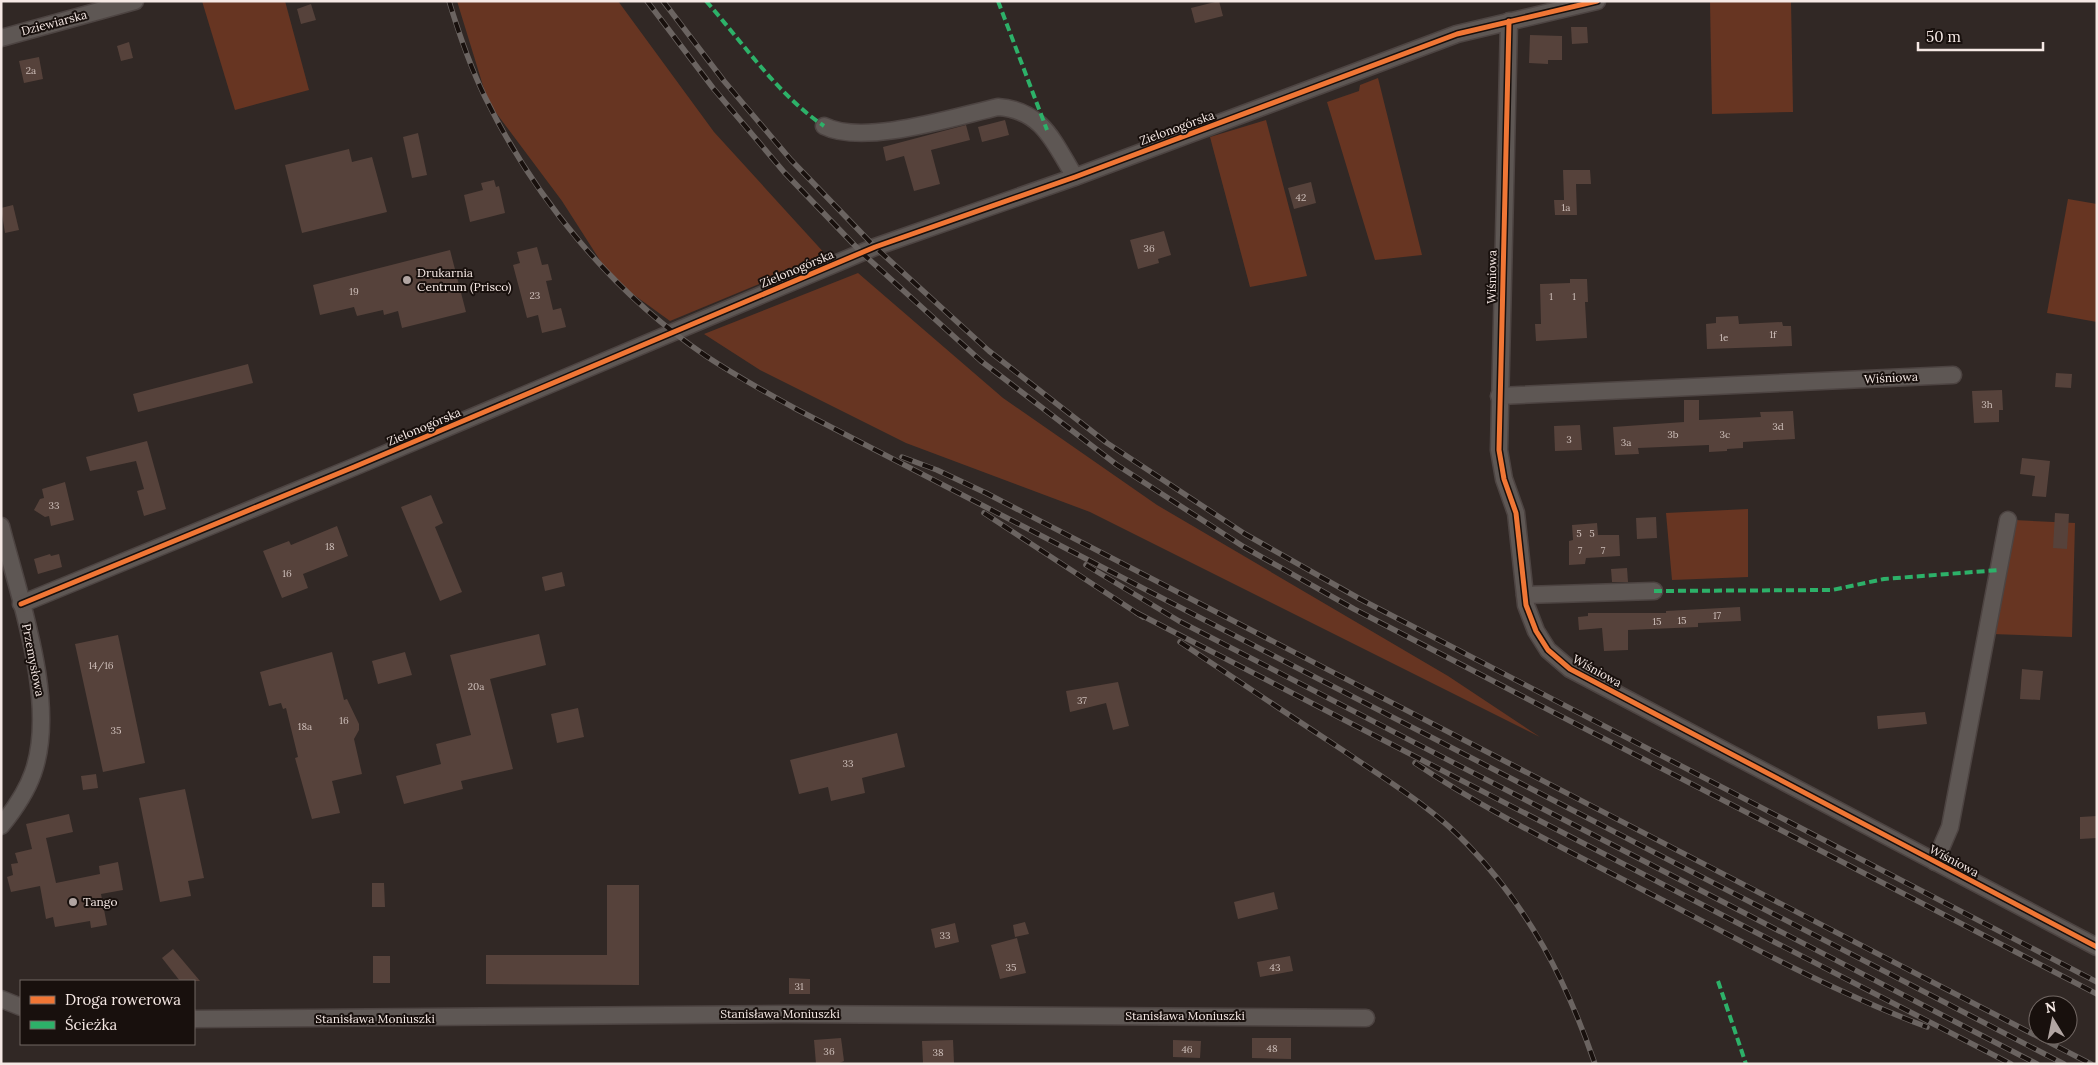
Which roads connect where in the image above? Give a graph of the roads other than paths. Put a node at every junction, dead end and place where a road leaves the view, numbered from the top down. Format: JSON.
{"nodes":[{"id":1,"x":135,"y":1,"type":"edge"},
{"id":2,"x":1597,"y":1,"type":"edge"},
{"id":3,"x":1509,"y":21,"type":"junction"},
{"id":4,"x":1,"y":38,"type":"edge"},
{"id":5,"x":824,"y":126,"type":"dead end"},
{"id":6,"x":1075,"y":177,"type":"junction"},
{"id":7,"x":1953,"y":375,"type":"dead end"},
{"id":8,"x":1499,"y":396,"type":"junction"},
{"id":9,"x":2008,"y":520,"type":"dead end"},
{"id":10,"x":1,"y":526,"type":"edge"},
{"id":11,"x":1654,"y":590,"type":"dead end"},
{"id":12,"x":1525,"y":595,"type":"junction"},
{"id":13,"x":21,"y":604,"type":"junction"},
{"id":14,"x":1,"y":826,"type":"edge"},
{"id":15,"x":1935,"y":862,"type":"junction"},
{"id":16,"x":2097,"y":947,"type":"edge"},
{"id":17,"x":1,"y":1000,"type":"edge"},
{"id":18,"x":20,"y":1007,"type":"edge"},
{"id":19,"x":1366,"y":1018,"type":"dead end"},
{"id":20,"x":195,"y":1019,"type":"edge"}],
"edges":[{"from":1,"to":4,"type":"street","name":"Dziewiarska"},
{"from":2,"to":3,"type":"street","name":"Zielonogórska"},
{"from":3,"to":6,"type":"street","name":"Zielonogórska"},
{"from":3,"to":8,"type":"street","name":"Wiśniowa"},
{"from":5,"to":6,"type":"street"},
{"from":6,"to":13,"type":"street","name":"Zielonogórska"},
{"from":7,"to":8,"type":"street","name":"Wiśniowa"},
{"from":8,"to":12,"type":"street","name":"Wiśniowa"},
{"from":9,"to":15,"type":"street"},
{"from":10,"to":13,"type":"street","name":"Przemysłowa"},
{"from":11,"to":12,"type":"street"},
{"from":12,"to":15,"type":"street","name":"Wiśniowa"},
{"from":13,"to":14,"type":"street","name":"Przemysłowa"},
{"from":15,"to":16,"type":"street","name":"Wiśniowa"},
{"from":17,"to":18,"type":"street"},
{"from":19,"to":20,"type":"street","name":"Stanisława Moniuszki"}]}
